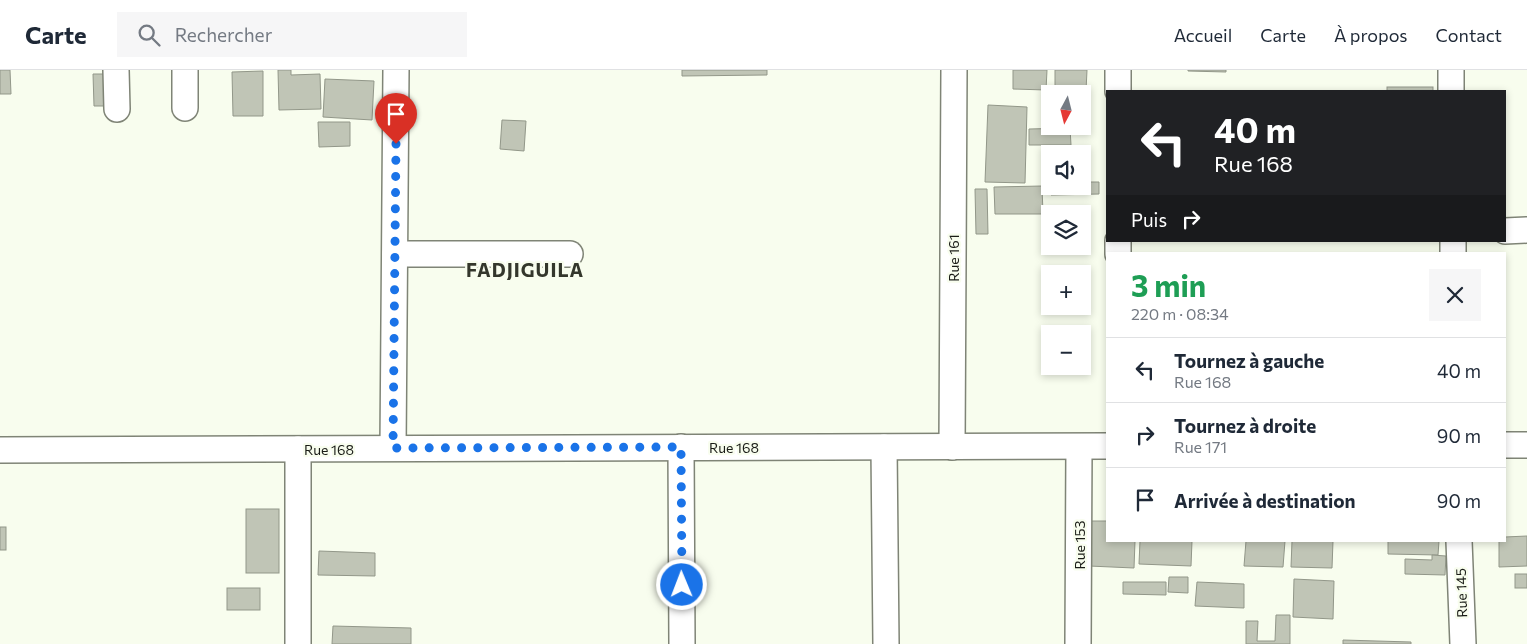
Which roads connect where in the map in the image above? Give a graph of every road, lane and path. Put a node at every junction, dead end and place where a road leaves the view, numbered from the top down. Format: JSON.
{"nodes":[{"id":1,"x":116,"y":70,"type":"edge"},
{"id":2,"x":185,"y":70,"type":"edge"},
{"id":3,"x":396,"y":70,"type":"edge"},
{"id":4,"x":954,"y":70,"type":"edge"},
{"id":5,"x":1118,"y":70,"type":"edge"},
{"id":6,"x":1451,"y":70,"type":"edge"},
{"id":7,"x":1118,"y":90,"type":"edge"},
{"id":8,"x":1451,"y":90,"type":"edge"},
{"id":9,"x":185,"y":108,"type":"dead end"},
{"id":10,"x":117,"y":109,"type":"dead end"},
{"id":11,"x":1527,"y":230,"type":"edge"},
{"id":12,"x":1506,"y":231,"type":"edge"},
{"id":13,"x":395,"y":254,"type":"junction"},
{"id":14,"x":570,"y":254,"type":"dead end"},
{"id":15,"x":1506,"y":445,"type":"edge"},
{"id":16,"x":1527,"y":445,"type":"edge"},
{"id":17,"x":1106,"y":446,"type":"edge"},
{"id":18,"x":681,"y":447,"type":"junction"},
{"id":19,"x":884,"y":447,"type":"junction"},
{"id":20,"x":952,"y":447,"type":"junction"},
{"id":21,"x":1079,"y":447,"type":"junction"},
{"id":22,"x":393,"y":448,"type":"junction"},
{"id":23,"x":298,"y":449,"type":"junction"},
{"id":24,"x":0,"y":450,"type":"edge"},
{"id":25,"x":1459,"y":542,"type":"edge"},
{"id":26,"x":298,"y":644,"type":"edge"},
{"id":27,"x":682,"y":644,"type":"edge"},
{"id":28,"x":886,"y":644,"type":"edge"},
{"id":29,"x":1078,"y":644,"type":"edge"},
{"id":30,"x":1463,"y":644,"type":"edge"}],
"edges":[{"from":1,"to":10,"type":"street"},
{"from":2,"to":9,"type":"street"},
{"from":3,"to":13,"type":"street"},
{"from":4,"to":20,"type":"street","name":"Rue 161"},
{"from":5,"to":7,"type":"street"},
{"from":6,"to":8,"type":"street"},
{"from":11,"to":12,"type":"street"},
{"from":13,"to":14,"type":"street"},
{"from":13,"to":22,"type":"street"},
{"from":15,"to":16,"type":"street"},
{"from":17,"to":21,"type":"street","name":"Rue 168"},
{"from":18,"to":19,"type":"street","name":"Rue 168"},
{"from":18,"to":22,"type":"street","name":"Rue 168"},
{"from":18,"to":27,"type":"street"},
{"from":19,"to":20,"type":"street","name":"Rue 168"},
{"from":19,"to":28,"type":"street"},
{"from":20,"to":21,"type":"street","name":"Rue 168"},
{"from":21,"to":29,"type":"street","name":"Rue 153"},
{"from":22,"to":23,"type":"street","name":"Rue 168"},
{"from":23,"to":24,"type":"street","name":"Rue 168"},
{"from":23,"to":26,"type":"street"},
{"from":25,"to":30,"type":"street","name":"Rue 145"}]}
